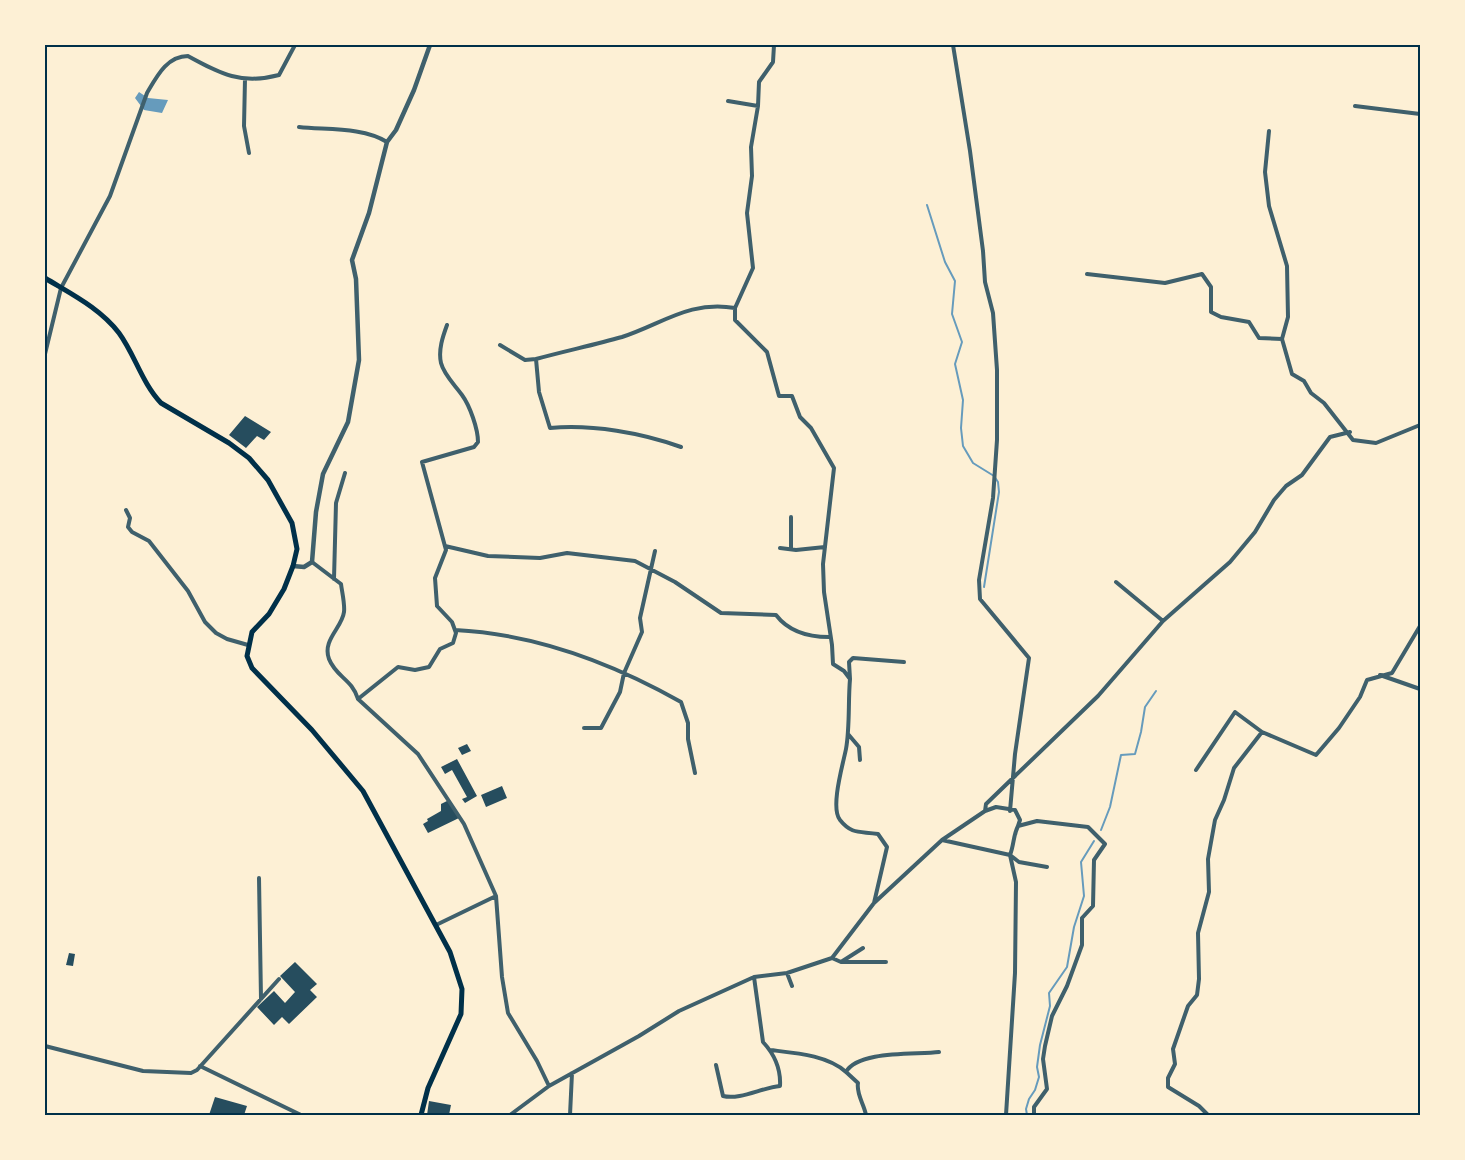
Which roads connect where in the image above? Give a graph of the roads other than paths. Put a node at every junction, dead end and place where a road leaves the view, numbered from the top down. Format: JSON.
{"nodes":[{"id":1,"x":295,"y":45,"type":"edge"},
{"id":2,"x":430,"y":45,"type":"edge"},
{"id":3,"x":774,"y":45,"type":"edge"},
{"id":4,"x":953,"y":45,"type":"edge"},
{"id":5,"x":245,"y":78,"type":"junction"},
{"id":6,"x":728,"y":101,"type":"dead end"},
{"id":7,"x":758,"y":106,"type":"junction"},
{"id":8,"x":1355,"y":106,"type":"dead end"},
{"id":9,"x":1420,"y":114,"type":"edge"},
{"id":10,"x":299,"y":127,"type":"dead end"},
{"id":11,"x":1270,"y":131,"type":"dead end"},
{"id":12,"x":387,"y":142,"type":"junction"},
{"id":13,"x":249,"y":152,"type":"dead end"},
{"id":14,"x":1087,"y":274,"type":"dead end"},
{"id":15,"x":45,"y":278,"type":"edge"},
{"id":16,"x":61,"y":288,"type":"junction"},
{"id":17,"x":735,"y":308,"type":"junction"},
{"id":18,"x":447,"y":325,"type":"dead end"},
{"id":19,"x":1282,"y":339,"type":"junction"},
{"id":20,"x":500,"y":345,"type":"dead end"},
{"id":21,"x":45,"y":354,"type":"edge"},
{"id":22,"x":536,"y":360,"type":"junction"},
{"id":23,"x":1420,"y":425,"type":"edge"},
{"id":24,"x":1350,"y":432,"type":"junction"},
{"id":25,"x":681,"y":447,"type":"dead end"},
{"id":26,"x":345,"y":472,"type":"dead end"},
{"id":27,"x":126,"y":510,"type":"dead end"},
{"id":28,"x":791,"y":516,"type":"dead end"},
{"id":29,"x":445,"y":546,"type":"junction"},
{"id":30,"x":825,"y":547,"type":"junction"},
{"id":31,"x":780,"y":548,"type":"dead end"},
{"id":32,"x":790,"y":549,"type":"junction"},
{"id":33,"x":655,"y":551,"type":"dead end"},
{"id":34,"x":312,"y":562,"type":"junction"},
{"id":35,"x":293,"y":566,"type":"junction"},
{"id":36,"x":650,"y":570,"type":"junction"},
{"id":37,"x":334,"y":579,"type":"junction"},
{"id":38,"x":1116,"y":582,"type":"dead end"},
{"id":39,"x":1163,"y":621,"type":"junction"},
{"id":40,"x":1420,"y":626,"type":"edge"},
{"id":41,"x":455,"y":630,"type":"junction"},
{"id":42,"x":830,"y":637,"type":"junction"},
{"id":43,"x":248,"y":645,"type":"junction"},
{"id":44,"x":904,"y":662,"type":"dead end"},
{"id":45,"x":624,"y":673,"type":"junction"},
{"id":46,"x":1380,"y":675,"type":"junction"},
{"id":47,"x":850,"y":679,"type":"junction"},
{"id":48,"x":1420,"y":689,"type":"edge"},
{"id":49,"x":358,"y":699,"type":"junction"},
{"id":50,"x":584,"y":728,"type":"dead end"},
{"id":51,"x":1262,"y":732,"type":"junction"},
{"id":52,"x":847,"y":734,"type":"junction"},
{"id":53,"x":860,"y":760,"type":"dead end"},
{"id":54,"x":1196,"y":770,"type":"dead end"},
{"id":55,"x":695,"y":773,"type":"dead end"},
{"id":56,"x":1012,"y":780,"type":"junction"},
{"id":57,"x":985,"y":811,"type":"junction"},
{"id":58,"x":1010,"y":811,"type":"junction"},
{"id":59,"x":1018,"y":826,"type":"junction"},
{"id":60,"x":942,"y":840,"type":"junction"},
{"id":61,"x":1010,"y":855,"type":"junction"},
{"id":62,"x":1047,"y":867,"type":"dead end"},
{"id":63,"x":259,"y":878,"type":"dead end"},
{"id":64,"x":496,"y":896,"type":"junction"},
{"id":65,"x":874,"y":903,"type":"junction"},
{"id":66,"x":436,"y":924,"type":"junction"},
{"id":67,"x":863,"y":948,"type":"dead end"},
{"id":68,"x":832,"y":958,"type":"junction"},
{"id":69,"x":841,"y":962,"type":"junction"},
{"id":70,"x":886,"y":962,"type":"dead end"},
{"id":71,"x":788,"y":973,"type":"junction"},
{"id":72,"x":754,"y":978,"type":"junction"},
{"id":73,"x":279,"y":979,"type":"dead end"},
{"id":74,"x":792,"y":986,"type":"dead end"},
{"id":75,"x":261,"y":999,"type":"junction"},
{"id":76,"x":45,"y":1046,"type":"edge"},
{"id":77,"x":770,"y":1050,"type":"junction"},
{"id":78,"x":939,"y":1052,"type":"dead end"},
{"id":79,"x":716,"y":1065,"type":"dead end"},
{"id":80,"x":200,"y":1066,"type":"junction"},
{"id":81,"x":846,"y":1071,"type":"junction"},
{"id":82,"x":572,"y":1073,"type":"junction"},
{"id":83,"x":549,"y":1086,"type":"junction"},
{"id":84,"x":301,"y":1115,"type":"edge"},
{"id":85,"x":421,"y":1115,"type":"edge"},
{"id":86,"x":510,"y":1115,"type":"edge"},
{"id":87,"x":570,"y":1115,"type":"edge"},
{"id":88,"x":866,"y":1115,"type":"edge"},
{"id":89,"x":1006,"y":1115,"type":"edge"},
{"id":90,"x":1034,"y":1115,"type":"edge"},
{"id":91,"x":1208,"y":1115,"type":"edge"}],
"edges":[{"from":1,"to":5,"type":"street"},
{"from":2,"to":12,"type":"street"},
{"from":3,"to":7,"type":"street"},
{"from":4,"to":56,"type":"street"},
{"from":5,"to":13,"type":"street"},
{"from":5,"to":16,"type":"street"},
{"from":6,"to":7,"type":"street"},
{"from":7,"to":17,"type":"street"},
{"from":8,"to":9,"type":"street"},
{"from":10,"to":12,"type":"street"},
{"from":11,"to":19,"type":"street"},
{"from":12,"to":34,"type":"street"},
{"from":14,"to":19,"type":"street"},
{"from":15,"to":16,"type":"main road"},
{"from":16,"to":21,"type":"street"},
{"from":16,"to":35,"type":"main road"},
{"from":17,"to":22,"type":"street"},
{"from":17,"to":30,"type":"street"},
{"from":18,"to":29,"type":"street"},
{"from":19,"to":24,"type":"street"},
{"from":20,"to":22,"type":"street"},
{"from":22,"to":25,"type":"street"},
{"from":23,"to":24,"type":"street"},
{"from":24,"to":39,"type":"street"},
{"from":26,"to":37,"type":"street"},
{"from":27,"to":43,"type":"street"},
{"from":28,"to":32,"type":"street"},
{"from":29,"to":36,"type":"street"},
{"from":29,"to":41,"type":"street"},
{"from":30,"to":32,"type":"street"},
{"from":30,"to":42,"type":"street"},
{"from":31,"to":32,"type":"street"},
{"from":33,"to":36,"type":"street"},
{"from":34,"to":35,"type":"street"},
{"from":34,"to":37,"type":"street"},
{"from":35,"to":43,"type":"main road"},
{"from":36,"to":42,"type":"street"},
{"from":36,"to":45,"type":"street"},
{"from":37,"to":49,"type":"street"},
{"from":38,"to":39,"type":"street"},
{"from":39,"to":56,"type":"street"},
{"from":40,"to":46,"type":"street"},
{"from":41,"to":45,"type":"street"},
{"from":41,"to":49,"type":"street"},
{"from":42,"to":47,"type":"street"},
{"from":43,"to":66,"type":"main road"},
{"from":44,"to":47,"type":"street"},
{"from":45,"to":50,"type":"street"},
{"from":45,"to":55,"type":"street"},
{"from":46,"to":48,"type":"street"},
{"from":46,"to":51,"type":"street"},
{"from":47,"to":52,"type":"street"},
{"from":49,"to":64,"type":"street"},
{"from":51,"to":54,"type":"street"},
{"from":51,"to":91,"type":"street"},
{"from":52,"to":53,"type":"street"},
{"from":52,"to":65,"type":"street"},
{"from":56,"to":57,"type":"street"},
{"from":56,"to":58,"type":"street"},
{"from":57,"to":58,"type":"street"},
{"from":57,"to":60,"type":"street"},
{"from":58,"to":59,"type":"street"},
{"from":59,"to":61,"type":"street"},
{"from":59,"to":90,"type":"street"},
{"from":60,"to":61,"type":"street"},
{"from":60,"to":65,"type":"street"},
{"from":61,"to":62,"type":"street"},
{"from":61,"to":89,"type":"street"},
{"from":63,"to":75,"type":"street"},
{"from":64,"to":66,"type":"street"},
{"from":64,"to":83,"type":"street"},
{"from":65,"to":68,"type":"street"},
{"from":66,"to":85,"type":"main road"},
{"from":67,"to":69,"type":"street"},
{"from":68,"to":69,"type":"street"},
{"from":68,"to":71,"type":"street"},
{"from":69,"to":70,"type":"street"},
{"from":71,"to":72,"type":"street"},
{"from":71,"to":74,"type":"street"},
{"from":72,"to":77,"type":"street"},
{"from":72,"to":82,"type":"street"},
{"from":73,"to":75,"type":"street"},
{"from":75,"to":80,"type":"street"},
{"from":76,"to":80,"type":"street"},
{"from":77,"to":79,"type":"street"},
{"from":77,"to":81,"type":"street"},
{"from":78,"to":81,"type":"street"},
{"from":80,"to":84,"type":"street"},
{"from":81,"to":88,"type":"street"},
{"from":82,"to":83,"type":"street"},
{"from":82,"to":87,"type":"street"},
{"from":83,"to":86,"type":"street"}]}
